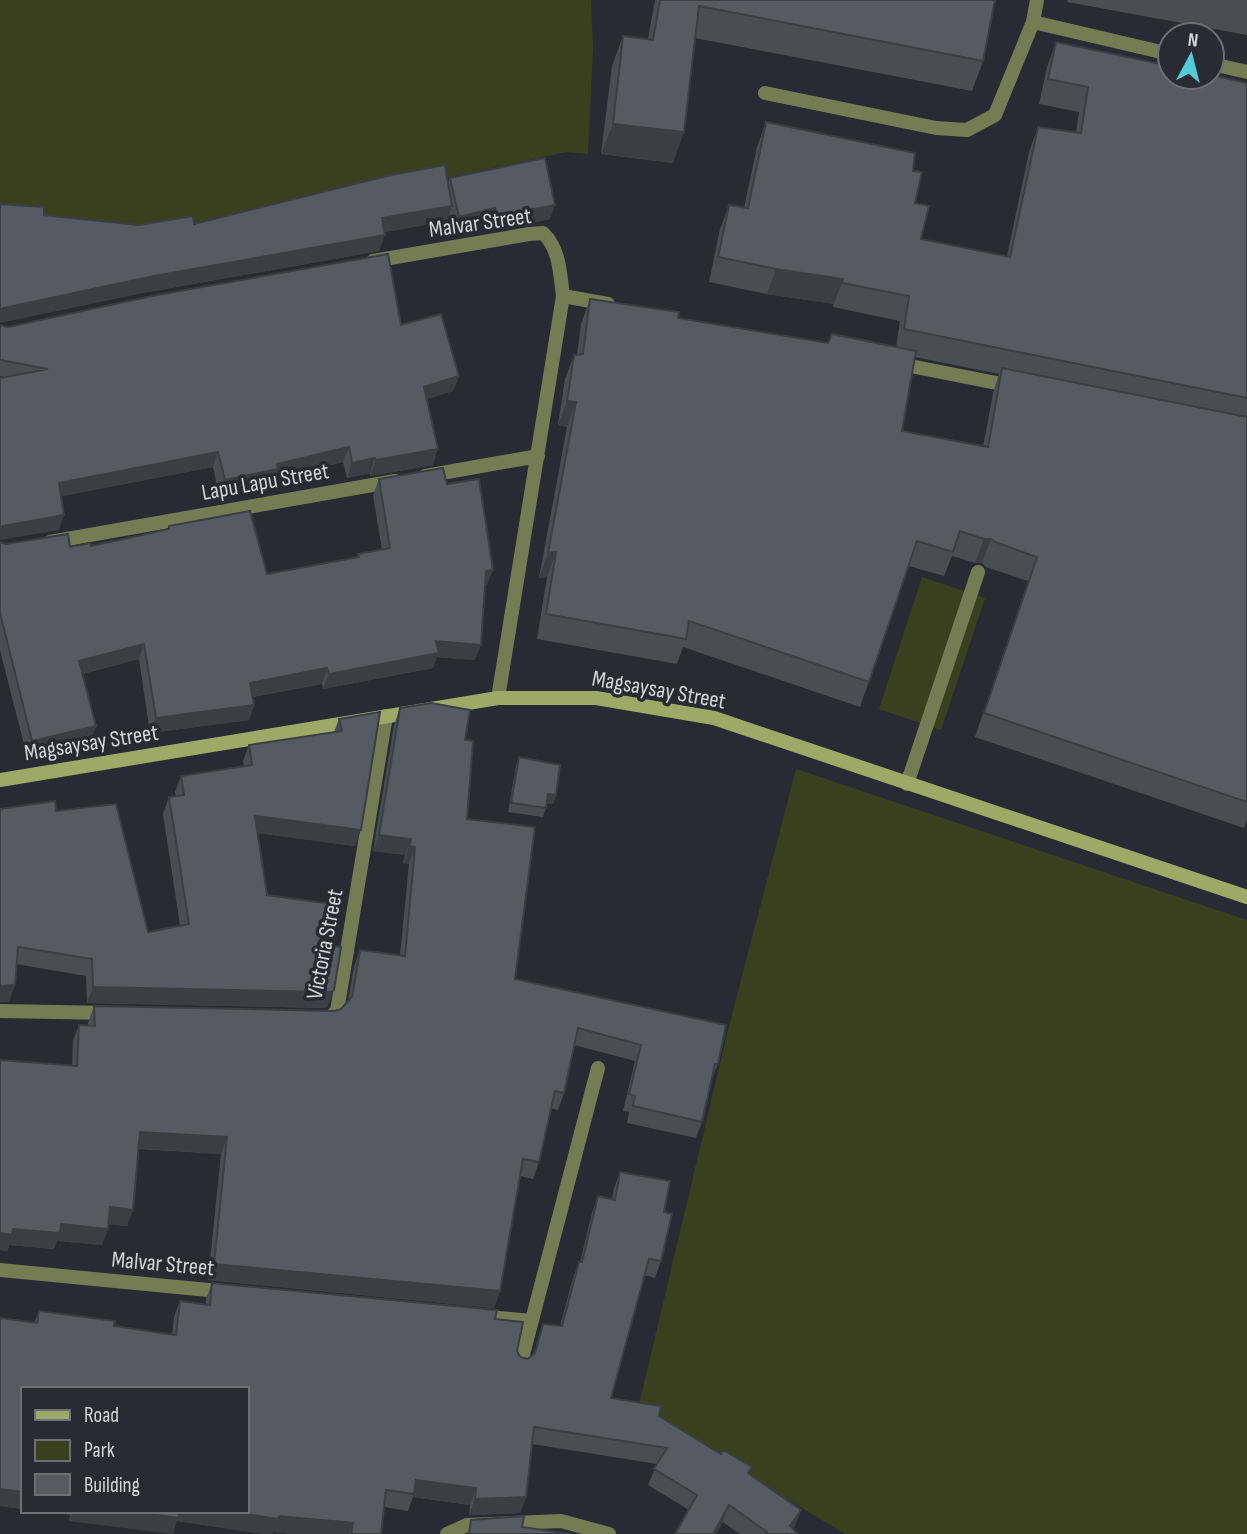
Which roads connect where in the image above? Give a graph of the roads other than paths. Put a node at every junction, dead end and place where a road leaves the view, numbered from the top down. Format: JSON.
{"nodes":[{"id":1,"x":1037,"y":0,"type":"edge"},
{"id":2,"x":1033,"y":22,"type":"junction"},
{"id":3,"x":1156,"y":51,"type":"edge"},
{"id":4,"x":1226,"y":67,"type":"edge"},
{"id":5,"x":1247,"y":72,"type":"edge"},
{"id":6,"x":765,"y":93,"type":"dead end"},
{"id":7,"x":353,"y":265,"type":"edge"},
{"id":8,"x":563,"y":296,"type":"junction"},
{"id":9,"x":622,"y":307,"type":"edge"},
{"id":10,"x":880,"y":360,"type":"edge"},
{"id":11,"x":1030,"y":390,"type":"edge"},
{"id":12,"x":537,"y":456,"type":"junction"},
{"id":13,"x":41,"y":543,"type":"edge"},
{"id":14,"x":978,"y":572,"type":"dead end"},
{"id":15,"x":498,"y":698,"type":"junction"},
{"id":16,"x":386,"y":716,"type":"junction"},
{"id":17,"x":0,"y":780,"type":"edge"},
{"id":18,"x":907,"y":784,"type":"junction"},
{"id":19,"x":1247,"y":897,"type":"edge"},
{"id":20,"x":0,"y":1010,"type":"edge"},
{"id":21,"x":124,"y":1013,"type":"edge"},
{"id":22,"x":302,"y":1017,"type":"edge"},
{"id":23,"x":598,"y":1068,"type":"dead end"},
{"id":24,"x":0,"y":1270,"type":"edge"},
{"id":25,"x":245,"y":1294,"type":"edge"},
{"id":26,"x":464,"y":1315,"type":"edge"},
{"id":27,"x":532,"y":1321,"type":"junction"},
{"id":28,"x":520,"y":1366,"type":"edge"},
{"id":29,"x":447,"y":1534,"type":"edge"},
{"id":30,"x":609,"y":1534,"type":"edge"}],
"edges":[{"from":1,"to":2,"type":"street"},
{"from":2,"to":3,"type":"street"},
{"from":2,"to":6,"type":"street"},
{"from":4,"to":5,"type":"street"},
{"from":7,"to":8,"type":"street","name":"Malvar Street"},
{"from":8,"to":9,"type":"street"},
{"from":8,"to":12,"type":"street","name":"Malvar Street"},
{"from":10,"to":11,"type":"street"},
{"from":12,"to":13,"type":"street","name":"Lapu Lapu Street"},
{"from":12,"to":15,"type":"street","name":"Malvar Street"},
{"from":14,"to":18,"type":"street"},
{"from":15,"to":16,"type":"street","name":"Magsaysay Street"},
{"from":15,"to":18,"type":"street","name":"Magsaysay Street"},
{"from":16,"to":17,"type":"street","name":"Magsaysay Street"},
{"from":16,"to":22,"type":"street","name":"Victoria Street"},
{"from":18,"to":19,"type":"street","name":"Magsaysay Street"},
{"from":20,"to":21,"type":"street"},
{"from":23,"to":27,"type":"street"},
{"from":24,"to":25,"type":"street","name":"Malvar Street"},
{"from":26,"to":27,"type":"street"},
{"from":27,"to":28,"type":"street"},
{"from":29,"to":30,"type":"street"}]}
